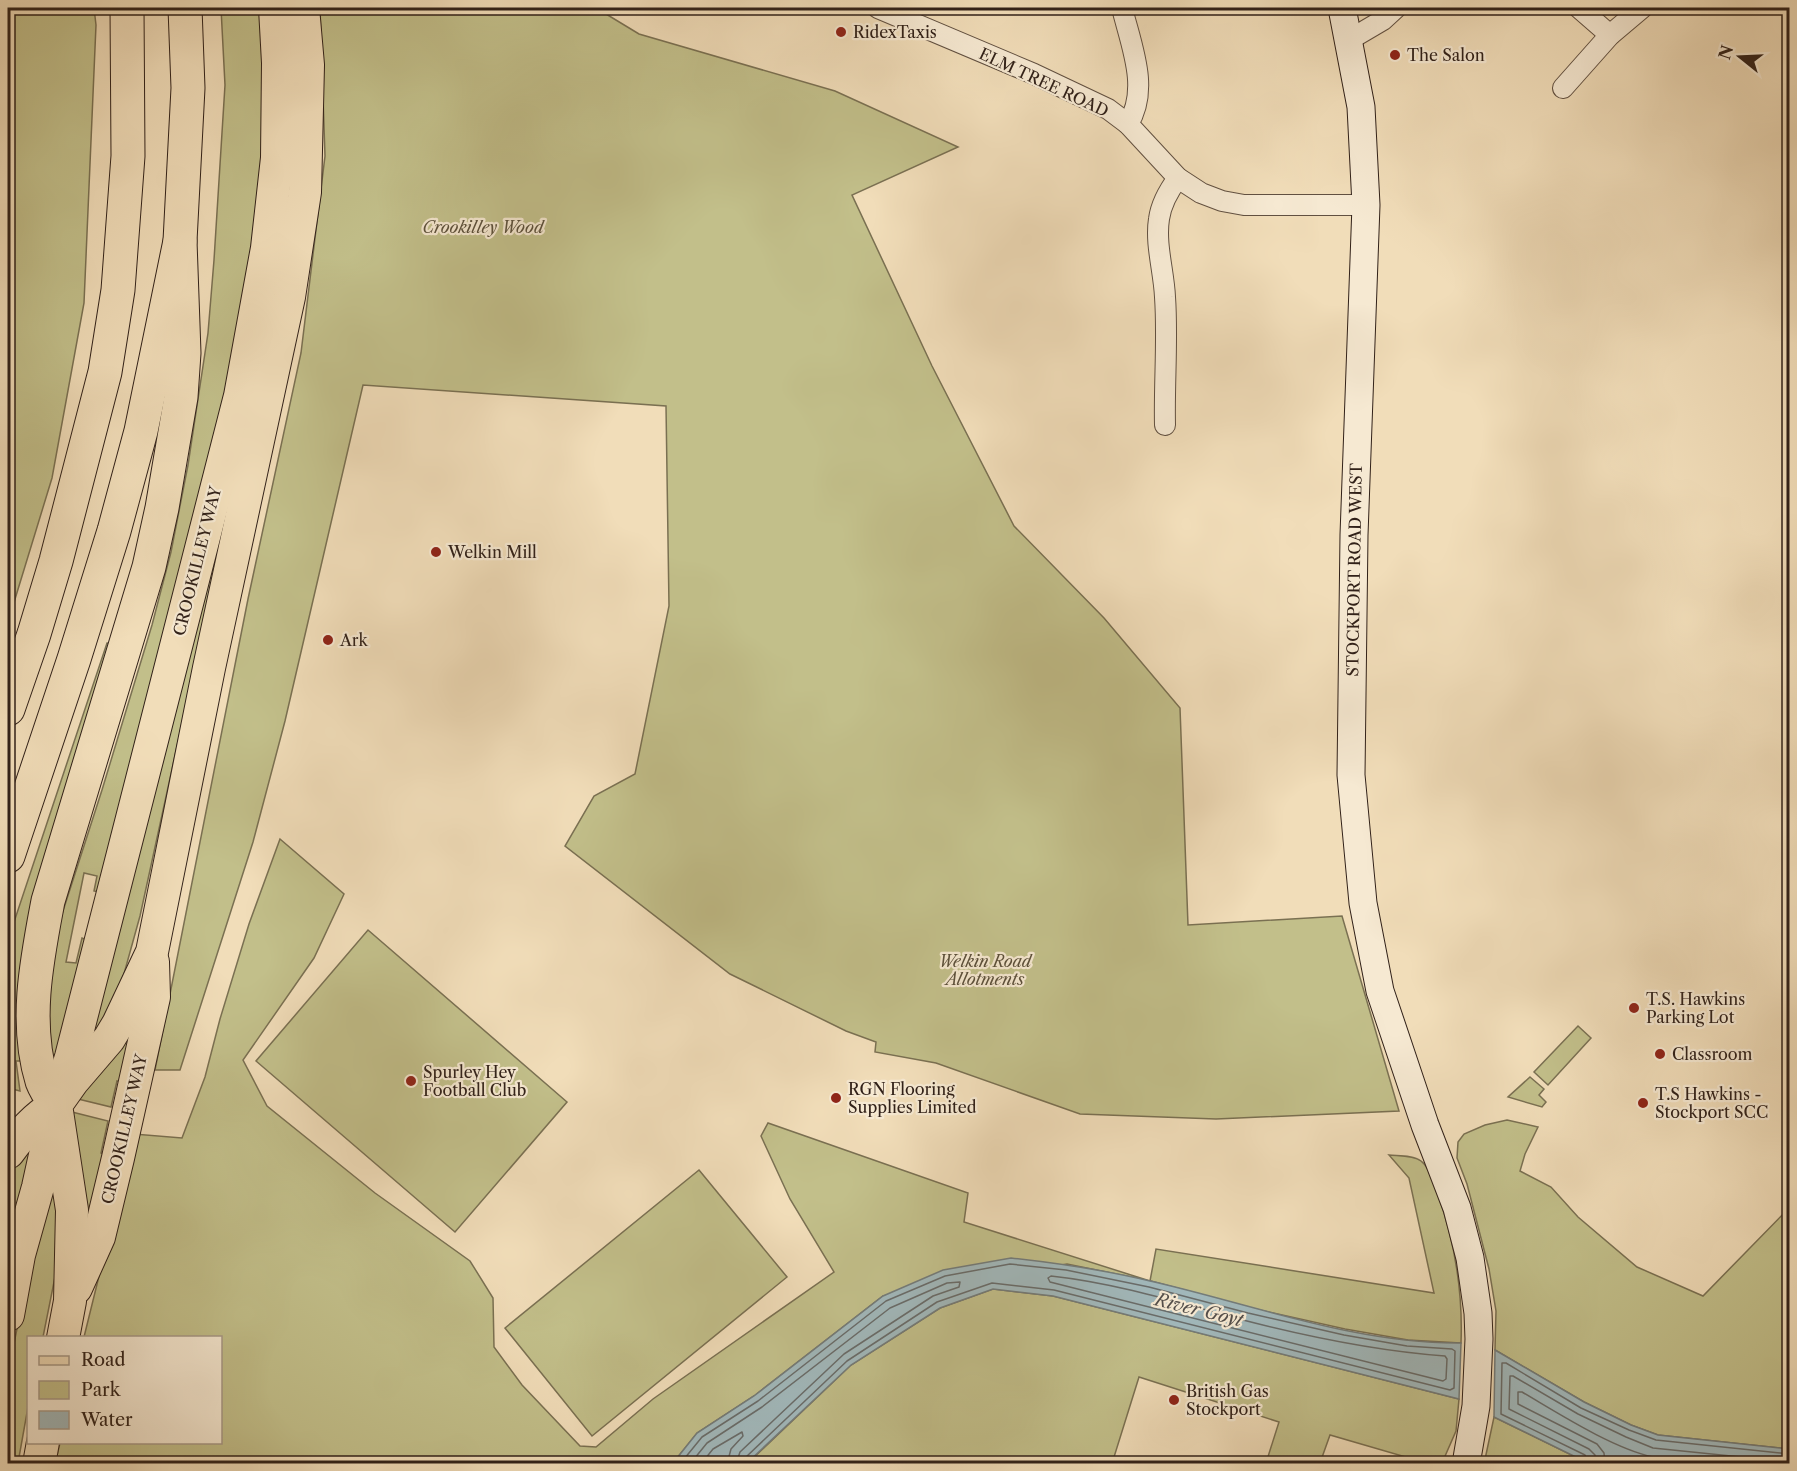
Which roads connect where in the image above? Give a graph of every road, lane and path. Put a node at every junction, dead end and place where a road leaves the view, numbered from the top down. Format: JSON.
{"nodes":[{"id":1,"x":127,"y":8,"type":"edge"},
{"id":2,"x":185,"y":8,"type":"edge"},
{"id":3,"x":275,"y":8,"type":"edge"},
{"id":4,"x":303,"y":8,"type":"edge"},
{"id":5,"x":1122,"y":8,"type":"edge"},
{"id":6,"x":1342,"y":8,"type":"edge"},
{"id":7,"x":1396,"y":8,"type":"edge"},
{"id":8,"x":1579,"y":8,"type":"edge"},
{"id":9,"x":1642,"y":8,"type":"edge"},
{"id":10,"x":885,"y":9,"type":"edge"},
{"id":11,"x":1610,"y":35,"type":"junction"},
{"id":12,"x":1349,"y":40,"type":"junction"},
{"id":13,"x":1563,"y":88,"type":"dead end"},
{"id":14,"x":1128,"y":124,"type":"junction"},
{"id":15,"x":1178,"y":178,"type":"junction"},
{"id":16,"x":1366,"y":205,"type":"junction"},
{"id":17,"x":180,"y":241,"type":"junction"},
{"id":18,"x":1165,"y":425,"type":"dead end"},
{"id":19,"x":8,"y":709,"type":"edge"},
{"id":20,"x":8,"y":856,"type":"edge"},
{"id":21,"x":152,"y":952,"type":"junction"},
{"id":22,"x":56,"y":1105,"type":"junction"},
{"id":23,"x":8,"y":1152,"type":"edge"},
{"id":24,"x":70,"y":1300,"type":"junction"},
{"id":25,"x":8,"y":1315,"type":"edge"},
{"id":26,"x":63,"y":1336,"type":"edge"},
{"id":27,"x":43,"y":1444,"type":"edge"},
{"id":28,"x":39,"y":1464,"type":"edge"},
{"id":29,"x":1466,"y":1464,"type":"edge"}],
"edges":[{"from":1,"to":19,"type":"highway"},
{"from":2,"to":17,"type":"highway"},
{"from":3,"to":22,"type":"main road","name":"CROOKILLEY WAY"},
{"from":4,"to":21,"type":"main road","name":"CROOKILLEY WAY"},
{"from":5,"to":14,"type":"street"},
{"from":6,"to":12,"type":"main road","name":"STOCKPORT ROAD WEST"},
{"from":7,"to":12,"type":"street"},
{"from":8,"to":11,"type":"street"},
{"from":9,"to":11,"type":"street"},
{"from":10,"to":14,"type":"street","name":"ELM TREE ROAD"},
{"from":11,"to":13,"type":"street"},
{"from":12,"to":16,"type":"main road","name":"STOCKPORT ROAD WEST"},
{"from":14,"to":15,"type":"street","name":"ELM TREE ROAD"},
{"from":15,"to":16,"type":"street","name":"ELM TREE ROAD"},
{"from":15,"to":18,"type":"street"},
{"from":16,"to":29,"type":"main road","name":"STOCKPORT ROAD WEST"},
{"from":17,"to":20,"type":"highway"},
{"from":17,"to":22,"type":"highway"},
{"from":21,"to":22,"type":"main road","name":"CROOKILLEY WAY"},
{"from":21,"to":24,"type":"main road","name":"CROOKILLEY WAY"},
{"from":22,"to":23,"type":"highway"},
{"from":22,"to":24,"type":"main road","name":"CROOKILLEY WAY"},
{"from":22,"to":25,"type":"main road","name":"CROOKILLEY WAY"},
{"from":24,"to":26,"type":"main road","name":"CROOKILLEY WAY"},
{"from":27,"to":28,"type":"main road"}]}
